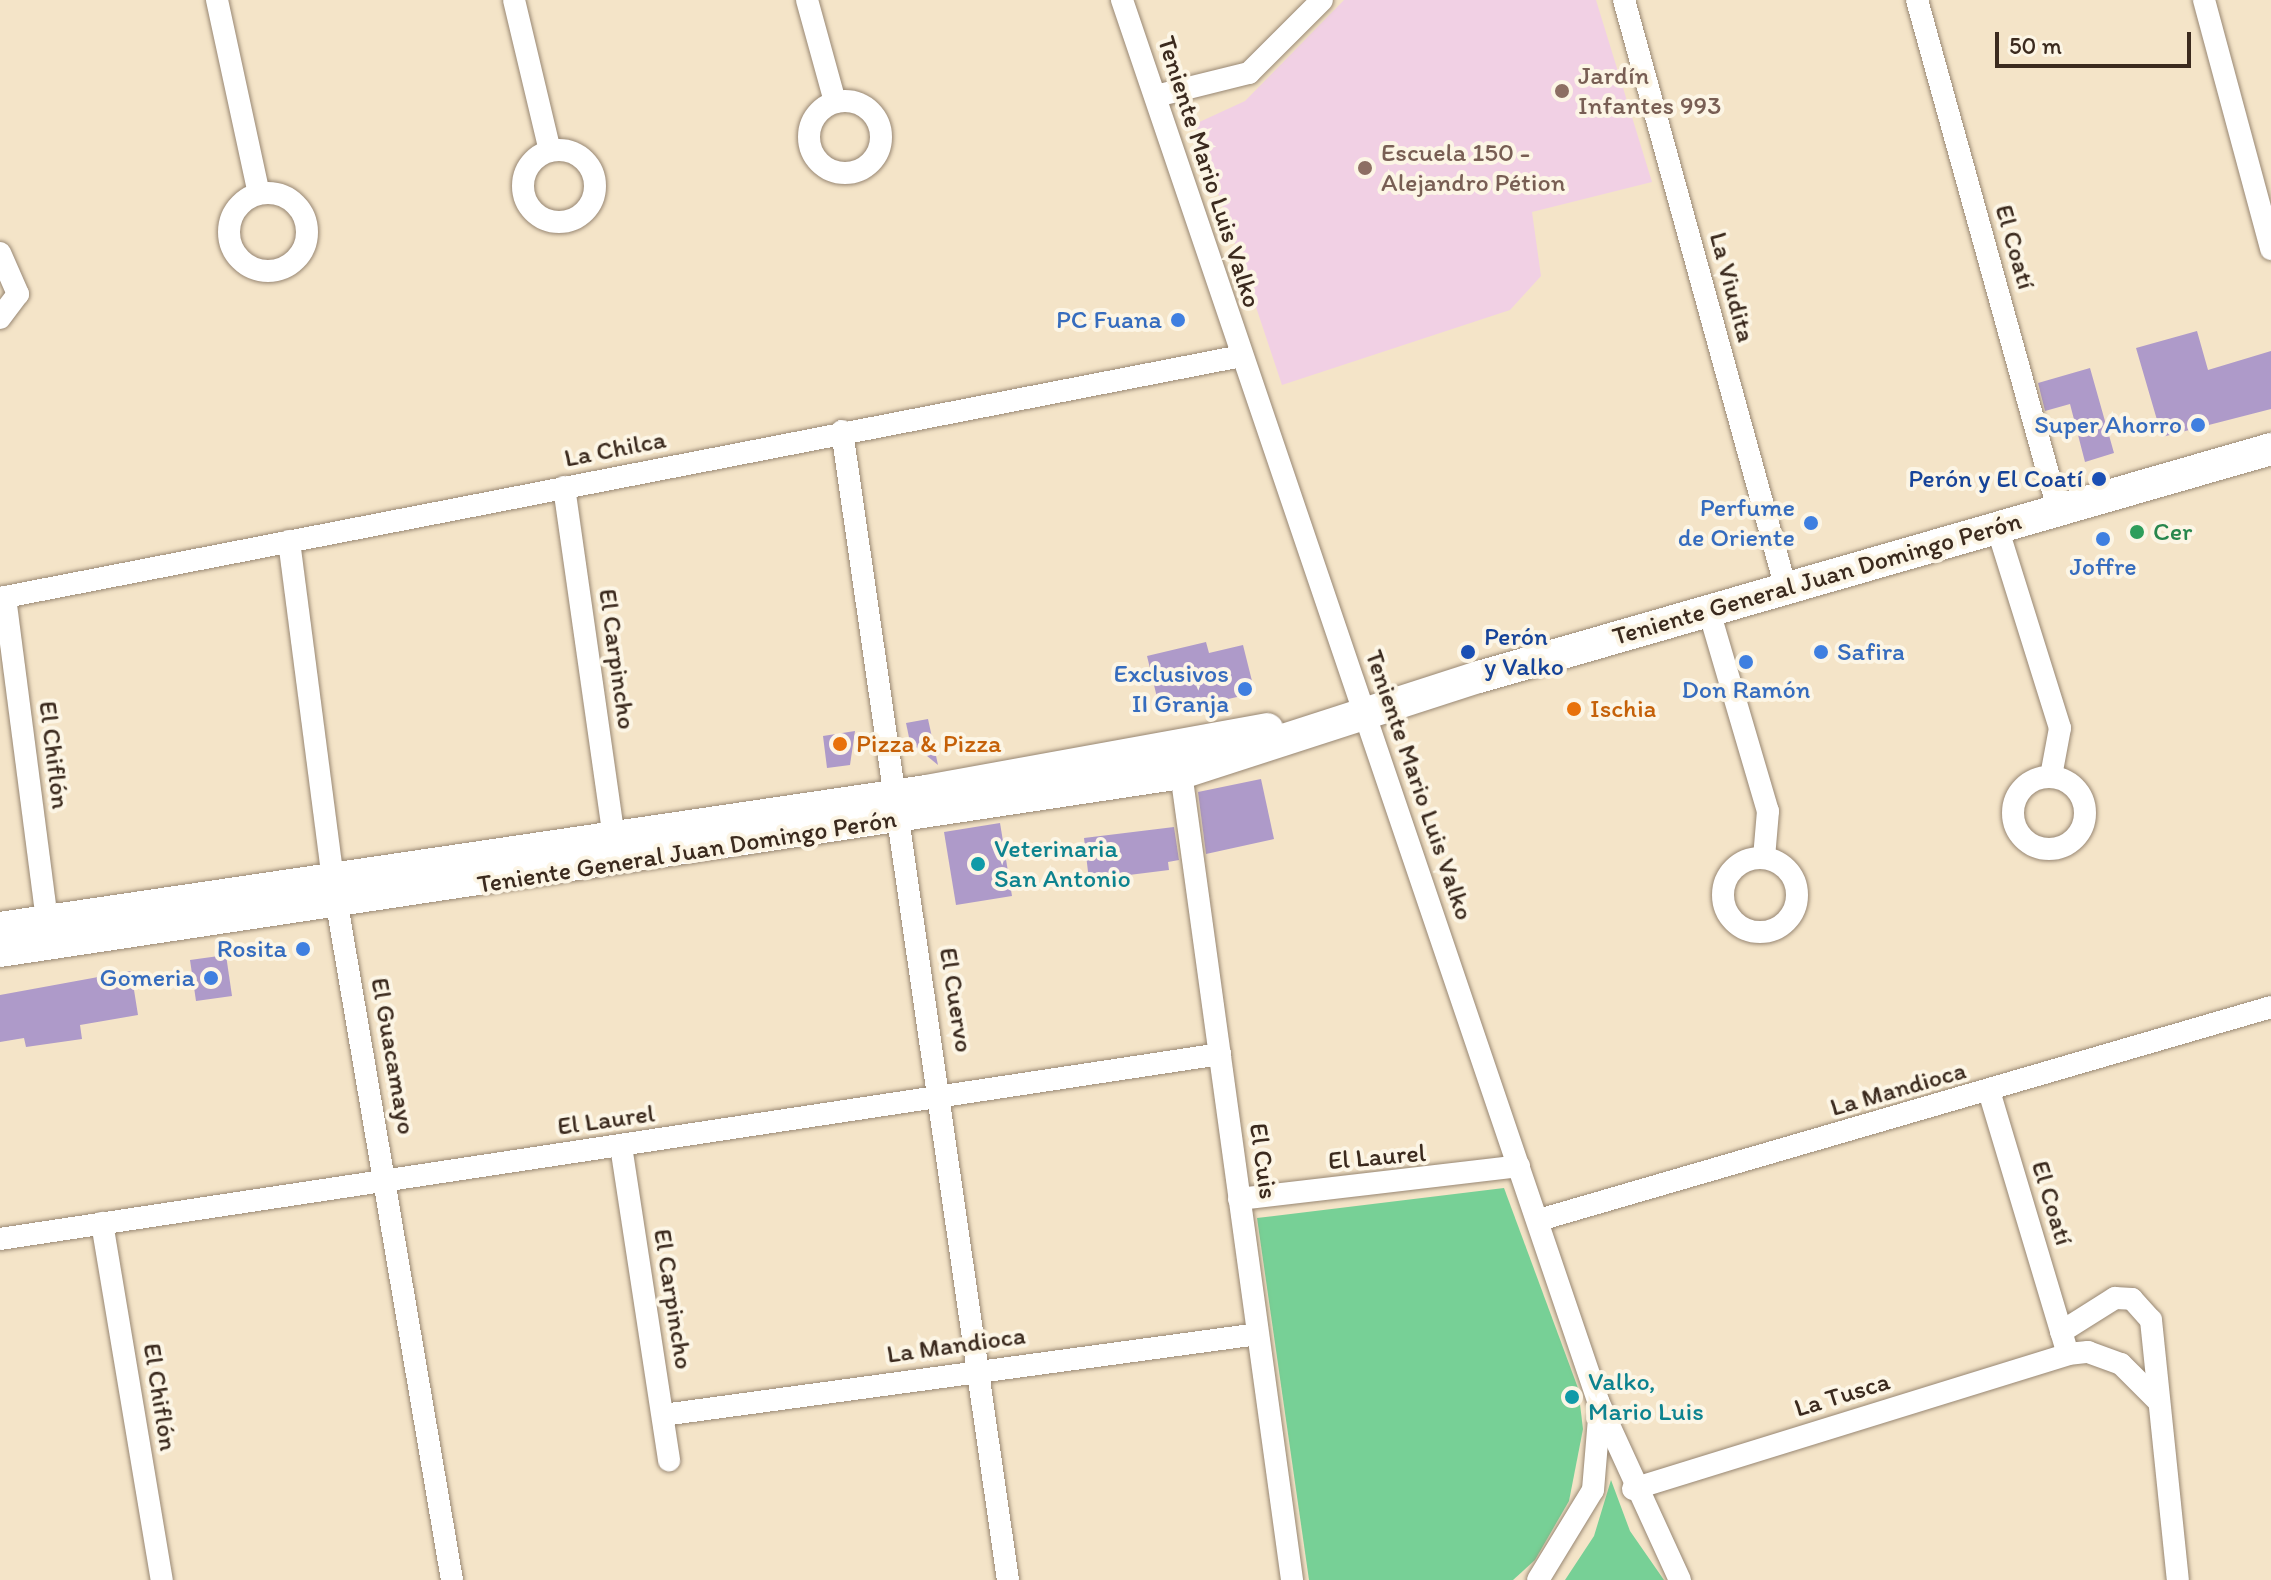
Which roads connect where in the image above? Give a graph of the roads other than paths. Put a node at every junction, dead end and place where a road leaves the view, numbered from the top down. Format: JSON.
{"nodes":[{"id":1,"x":217,"y":0,"type":"edge"},
{"id":2,"x":514,"y":0,"type":"edge"},
{"id":3,"x":807,"y":0,"type":"edge"},
{"id":4,"x":1122,"y":0,"type":"edge"},
{"id":5,"x":1322,"y":0,"type":"edge"},
{"id":6,"x":1624,"y":0,"type":"edge"},
{"id":7,"x":1917,"y":0,"type":"edge"},
{"id":8,"x":2204,"y":0,"type":"edge"},
{"id":9,"x":1156,"y":96,"type":"junction"},
{"id":10,"x":835,"y":102,"type":"dead end"},
{"id":11,"x":550,"y":151,"type":"dead end"},
{"id":12,"x":259,"y":194,"type":"dead end"},
{"id":13,"x":2271,"y":249,"type":"edge"},
{"id":14,"x":0,"y":253,"type":"edge"},
{"id":15,"x":0,"y":318,"type":"edge"},
{"id":16,"x":1241,"y":356,"type":"junction"},
{"id":17,"x":842,"y":431,"type":"junction"},
{"id":18,"x":2271,"y":449,"type":"edge"},
{"id":19,"x":564,"y":487,"type":"junction"},
{"id":20,"x":2058,"y":509,"type":"junction"},
{"id":21,"x":1997,"y":527,"type":"junction"},
{"id":22,"x":289,"y":541,"type":"junction"},
{"id":23,"x":1786,"y":589,"type":"junction"},
{"id":24,"x":3,"y":598,"type":"edge"},
{"id":25,"x":1709,"y":611,"type":"junction"},
{"id":26,"x":1364,"y":712,"type":"junction"},
{"id":27,"x":1179,"y":761,"type":"junction"},
{"id":28,"x":2051,"y":776,"type":"dead end"},
{"id":29,"x":895,"y":809,"type":"junction"},
{"id":30,"x":614,"y":838,"type":"junction"},
{"id":31,"x":1764,"y":858,"type":"dead end"},
{"id":32,"x":336,"y":893,"type":"junction"},
{"id":33,"x":47,"y":920,"type":"junction"},
{"id":34,"x":0,"y":928,"type":"edge"},
{"id":35,"x":0,"y":951,"type":"edge"},
{"id":36,"x":2271,"y":1007,"type":"edge"},
{"id":37,"x":1220,"y":1054,"type":"junction"},
{"id":38,"x":1989,"y":1091,"type":"junction"},
{"id":39,"x":943,"y":1097,"type":"junction"},
{"id":40,"x":621,"y":1146,"type":"junction"},
{"id":41,"x":1519,"y":1166,"type":"junction"},
{"id":42,"x":387,"y":1180,"type":"junction"},
{"id":43,"x":1239,"y":1199,"type":"junction"},
{"id":44,"x":1539,"y":1220,"type":"junction"},
{"id":45,"x":102,"y":1223,"type":"junction"},
{"id":46,"x":0,"y":1239,"type":"edge"},
{"id":47,"x":2061,"y":1332,"type":"junction"},
{"id":48,"x":1258,"y":1334,"type":"junction"},
{"id":49,"x":2068,"y":1354,"type":"junction"},
{"id":50,"x":981,"y":1369,"type":"junction"},
{"id":51,"x":1598,"y":1401,"type":"junction"},
{"id":52,"x":2158,"y":1401,"type":"junction"},
{"id":53,"x":663,"y":1415,"type":"junction"},
{"id":54,"x":669,"y":1460,"type":"dead end"},
{"id":55,"x":1633,"y":1489,"type":"junction"},
{"id":56,"x":162,"y":1580,"type":"edge"},
{"id":57,"x":452,"y":1580,"type":"edge"},
{"id":58,"x":1008,"y":1580,"type":"edge"},
{"id":59,"x":1292,"y":1580,"type":"edge"},
{"id":60,"x":1538,"y":1580,"type":"edge"},
{"id":61,"x":1680,"y":1580,"type":"edge"},
{"id":62,"x":2178,"y":1580,"type":"edge"}],
"edges":[{"from":1,"to":12,"type":"street"},
{"from":2,"to":11,"type":"street"},
{"from":3,"to":10,"type":"street"},
{"from":4,"to":9,"type":"street","name":"Teniente Mario Luis Valko"},
{"from":5,"to":9,"type":"street"},
{"from":6,"to":23,"type":"street","name":"La Viudita"},
{"from":7,"to":20,"type":"street","name":"El Coatí"},
{"from":8,"to":13,"type":"street"},
{"from":9,"to":16,"type":"street","name":"Teniente Mario Luis Valko"},
{"from":14,"to":15,"type":"street"},
{"from":16,"to":17,"type":"street","name":"La Chilca"},
{"from":16,"to":26,"type":"street","name":"Teniente Mario Luis Valko"},
{"from":17,"to":19,"type":"street","name":"La Chilca"},
{"from":17,"to":29,"type":"street","name":"El Cuervo"},
{"from":18,"to":20,"type":"main road","name":"Teniente General Juan Domingo Perón"},
{"from":19,"to":22,"type":"street","name":"La Chilca"},
{"from":19,"to":30,"type":"street","name":"El Carpincho"},
{"from":20,"to":21,"type":"main road","name":"Teniente General Juan Domingo Perón"},
{"from":21,"to":23,"type":"main road","name":"Teniente General Juan Domingo Perón"},
{"from":21,"to":28,"type":"street"},
{"from":22,"to":24,"type":"street","name":"La Chilca"},
{"from":22,"to":32,"type":"street","name":"El Guacamayo"},
{"from":23,"to":25,"type":"main road","name":"Teniente General Juan Domingo Perón"},
{"from":24,"to":33,"type":"street","name":"El Chiflón"},
{"from":25,"to":26,"type":"main road","name":"Teniente General Juan Domingo Perón"},
{"from":25,"to":31,"type":"street"},
{"from":26,"to":27,"type":"main road","name":"Teniente General Juan Domingo Perón"},
{"from":26,"to":41,"type":"street","name":"Teniente Mario Luis Valko"},
{"from":27,"to":29,"type":"main road","name":"Teniente General Juan Domingo Perón"},
{"from":27,"to":37,"type":"street","name":"El Cuis"},
{"from":29,"to":30,"type":"main road","name":"Teniente General Juan Domingo Perón"},
{"from":29,"to":32,"type":"main road","name":"Teniente General Juan Domingo Perón"},
{"from":29,"to":39,"type":"street","name":"El Cuervo"},
{"from":30,"to":32,"type":"main road","name":"Teniente General Juan Domingo Perón"},
{"from":32,"to":33,"type":"main road","name":"Teniente General Juan Domingo Perón"},
{"from":32,"to":35,"type":"main road","name":"Teniente General Juan Domingo Perón"},
{"from":32,"to":42,"type":"street","name":"El Guacamayo"},
{"from":33,"to":34,"type":"main road","name":"Teniente General Juan Domingo Perón"},
{"from":36,"to":38,"type":"street","name":"La Mandioca"},
{"from":37,"to":39,"type":"street","name":"El Laurel"},
{"from":37,"to":43,"type":"street","name":"El Cuis"},
{"from":38,"to":44,"type":"street","name":"La Mandioca"},
{"from":38,"to":47,"type":"street","name":"El Coatí"},
{"from":39,"to":40,"type":"street","name":"El Laurel"},
{"from":39,"to":50,"type":"street","name":"El Cuervo"},
{"from":40,"to":42,"type":"street","name":"El Laurel"},
{"from":40,"to":53,"type":"street","name":"El Carpincho"},
{"from":41,"to":43,"type":"street","name":"El Laurel"},
{"from":41,"to":44,"type":"street","name":"Teniente Mario Luis Valko"},
{"from":42,"to":45,"type":"street","name":"El Laurel"},
{"from":42,"to":57,"type":"street","name":"El Guacamayo"},
{"from":43,"to":48,"type":"street","name":"El Cuis"},
{"from":44,"to":51,"type":"street","name":"Teniente Mario Luis Valko"},
{"from":45,"to":46,"type":"street","name":"El Laurel"},
{"from":45,"to":56,"type":"street","name":"El Chiflón"},
{"from":47,"to":49,"type":"street","name":"El Coatí"},
{"from":47,"to":52,"type":"street"},
{"from":48,"to":50,"type":"street","name":"La Mandioca"},
{"from":48,"to":59,"type":"street","name":"El Cuis"},
{"from":49,"to":52,"type":"street"},
{"from":49,"to":55,"type":"street","name":"La Tusca"},
{"from":50,"to":53,"type":"street","name":"La Mandioca"},
{"from":50,"to":58,"type":"street","name":"El Cuervo"},
{"from":51,"to":55,"type":"street","name":"Teniente Mario Luis Valko"},
{"from":51,"to":60,"type":"street"},
{"from":52,"to":62,"type":"street"},
{"from":53,"to":54,"type":"street","name":"El Carpincho"},
{"from":55,"to":61,"type":"street","name":"Teniente Mario Luis Valko"}]}
